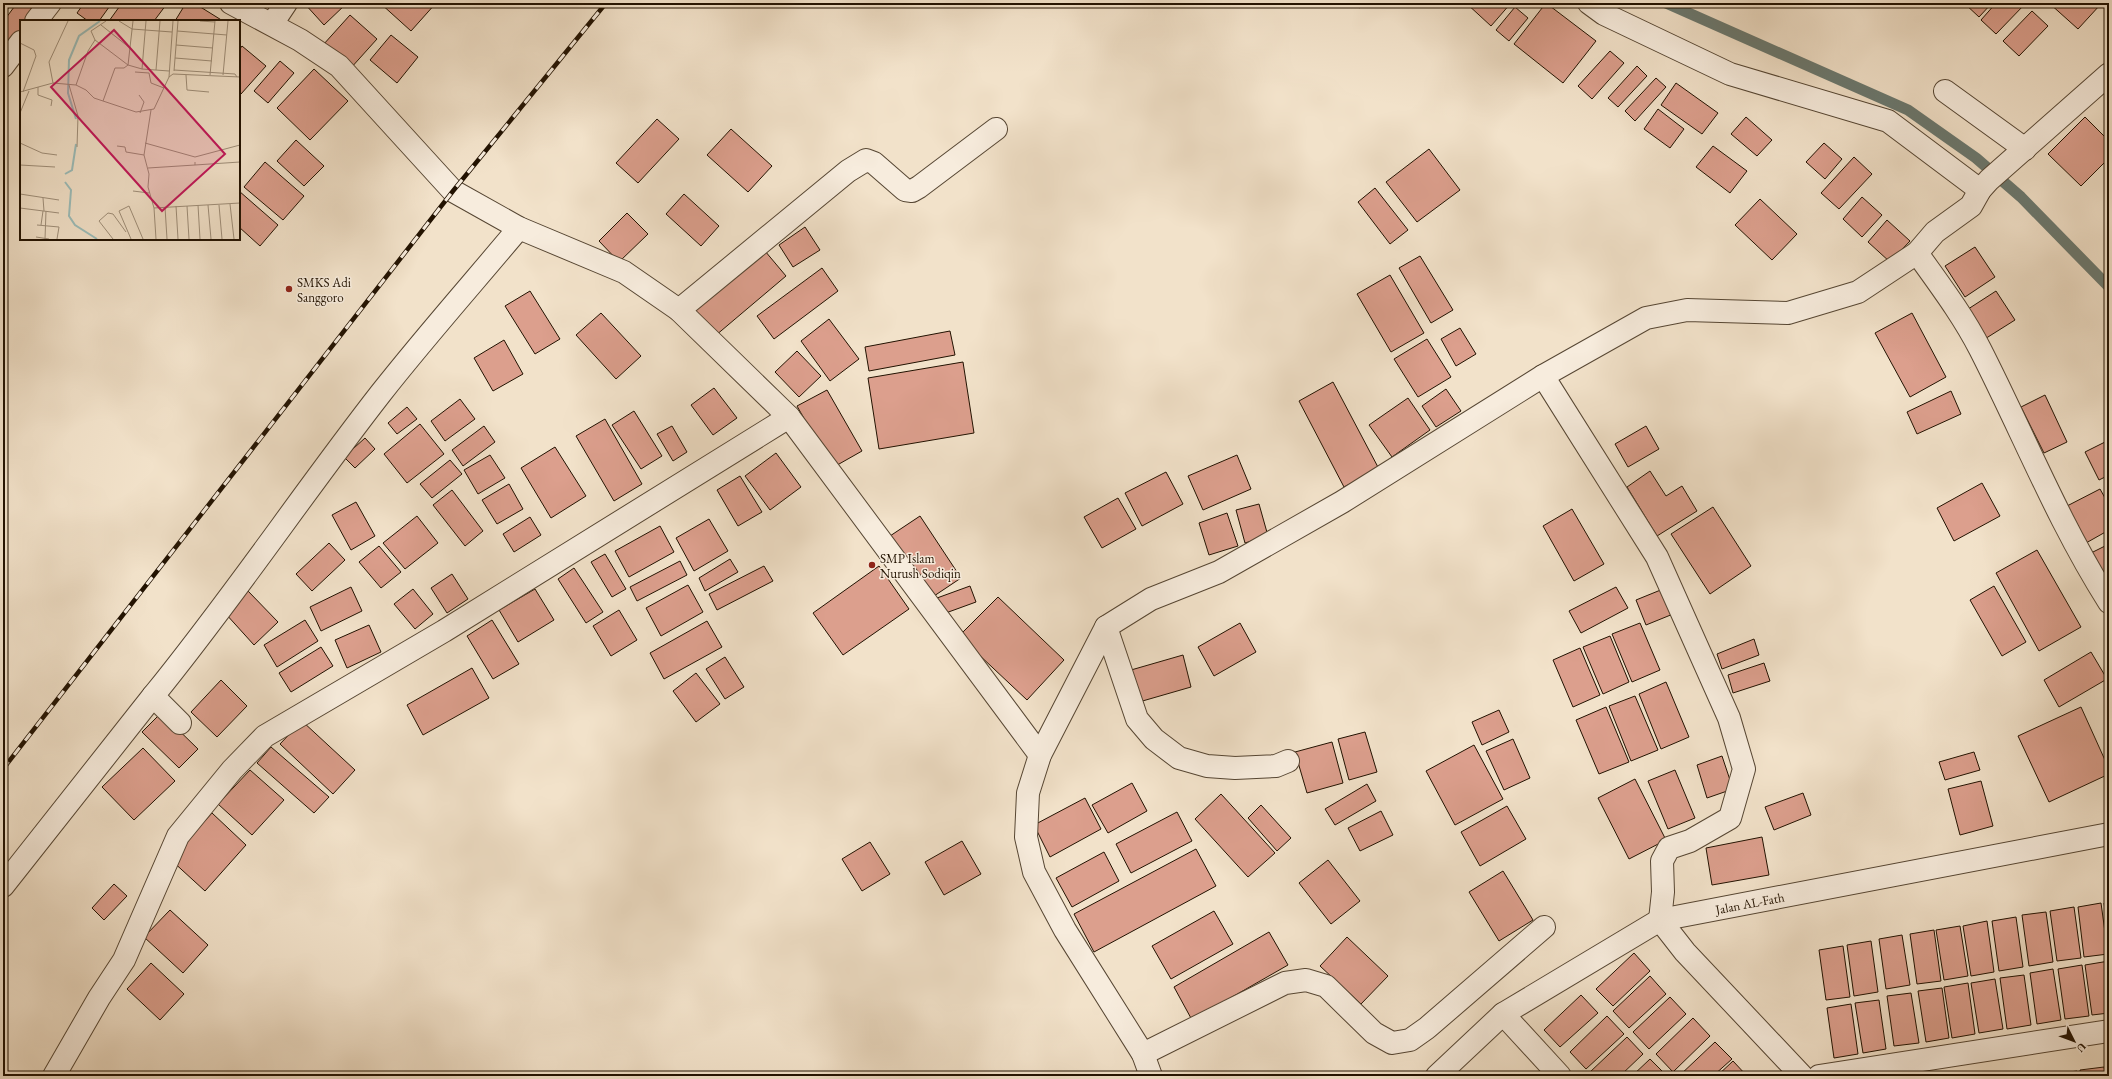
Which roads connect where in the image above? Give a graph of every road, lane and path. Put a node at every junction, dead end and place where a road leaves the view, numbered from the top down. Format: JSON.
{"nodes":[{"id":1,"x":50,"y":3,"type":"edge"},
{"id":2,"x":231,"y":3,"type":"edge"},
{"id":3,"x":286,"y":3,"type":"edge"},
{"id":4,"x":1589,"y":3,"type":"edge"},
{"id":5,"x":37,"y":20,"type":"edge"},
{"id":6,"x":272,"y":24,"type":"junction"},
{"id":7,"x":20,"y":43,"type":"edge"},
{"id":8,"x":4,"y":63,"type":"edge"},
{"id":9,"x":2109,"y":74,"type":"edge"},
{"id":10,"x":1945,"y":91,"type":"dead end"},
{"id":11,"x":996,"y":129,"type":"dead end"},
{"id":12,"x":2024,"y":149,"type":"junction"},
{"id":13,"x":1991,"y":179,"type":"junction"},
{"id":14,"x":519,"y":228,"type":"junction"},
{"id":15,"x":1917,"y":253,"type":"junction"},
{"id":16,"x":679,"y":310,"type":"junction"},
{"id":17,"x":1543,"y":376,"type":"junction"},
{"id":18,"x":789,"y":416,"type":"junction"},
{"id":19,"x":2109,"y":602,"type":"edge"},
{"id":20,"x":1106,"y":626,"type":"junction"},
{"id":21,"x":153,"y":696,"type":"junction"},
{"id":22,"x":180,"y":723,"type":"dead end"},
{"id":23,"x":1040,"y":755,"type":"junction"},
{"id":24,"x":1288,"y":761,"type":"dead end"},
{"id":25,"x":2109,"y":834,"type":"edge"},
{"id":26,"x":3,"y":886,"type":"edge"},
{"id":27,"x":1660,"y":920,"type":"junction"},
{"id":28,"x":1544,"y":926,"type":"dead end"},
{"id":29,"x":1503,"y":1014,"type":"junction"},
{"id":30,"x":2109,"y":1030,"type":"edge"},
{"id":31,"x":1143,"y":1054,"type":"junction"},
{"id":32,"x":54,"y":1076,"type":"edge"},
{"id":33,"x":1152,"y":1076,"type":"edge"},
{"id":34,"x":1436,"y":1076,"type":"edge"},
{"id":35,"x":1560,"y":1076,"type":"edge"},
{"id":36,"x":1802,"y":1076,"type":"edge"},
{"id":37,"x":1819,"y":1076,"type":"edge"}],
"edges":[{"from":1,"to":5,"type":"street"},
{"from":2,"to":6,"type":"street"},
{"from":3,"to":6,"type":"street"},
{"from":4,"to":13,"type":"street"},
{"from":6,"to":14,"type":"street"},
{"from":7,"to":8,"type":"street"},
{"from":9,"to":12,"type":"street"},
{"from":10,"to":12,"type":"street"},
{"from":11,"to":16,"type":"street"},
{"from":12,"to":13,"type":"street"},
{"from":13,"to":15,"type":"street"},
{"from":14,"to":16,"type":"street"},
{"from":14,"to":21,"type":"street"},
{"from":15,"to":17,"type":"street"},
{"from":15,"to":19,"type":"street"},
{"from":16,"to":18,"type":"street"},
{"from":17,"to":20,"type":"street"},
{"from":17,"to":27,"type":"street"},
{"from":18,"to":23,"type":"street"},
{"from":18,"to":32,"type":"street"},
{"from":20,"to":23,"type":"street"},
{"from":20,"to":24,"type":"street"},
{"from":21,"to":22,"type":"street"},
{"from":21,"to":26,"type":"street"},
{"from":23,"to":31,"type":"street"},
{"from":25,"to":27,"type":"street","name":"Jalan AL-Fath"},
{"from":27,"to":29,"type":"street","name":"Jalan AL-Fath"},
{"from":27,"to":36,"type":"street"},
{"from":28,"to":31,"type":"street"},
{"from":29,"to":34,"type":"street","name":"Jalan AL-Fath"},
{"from":29,"to":35,"type":"street"},
{"from":30,"to":37,"type":"street"},
{"from":31,"to":33,"type":"street"}]}
